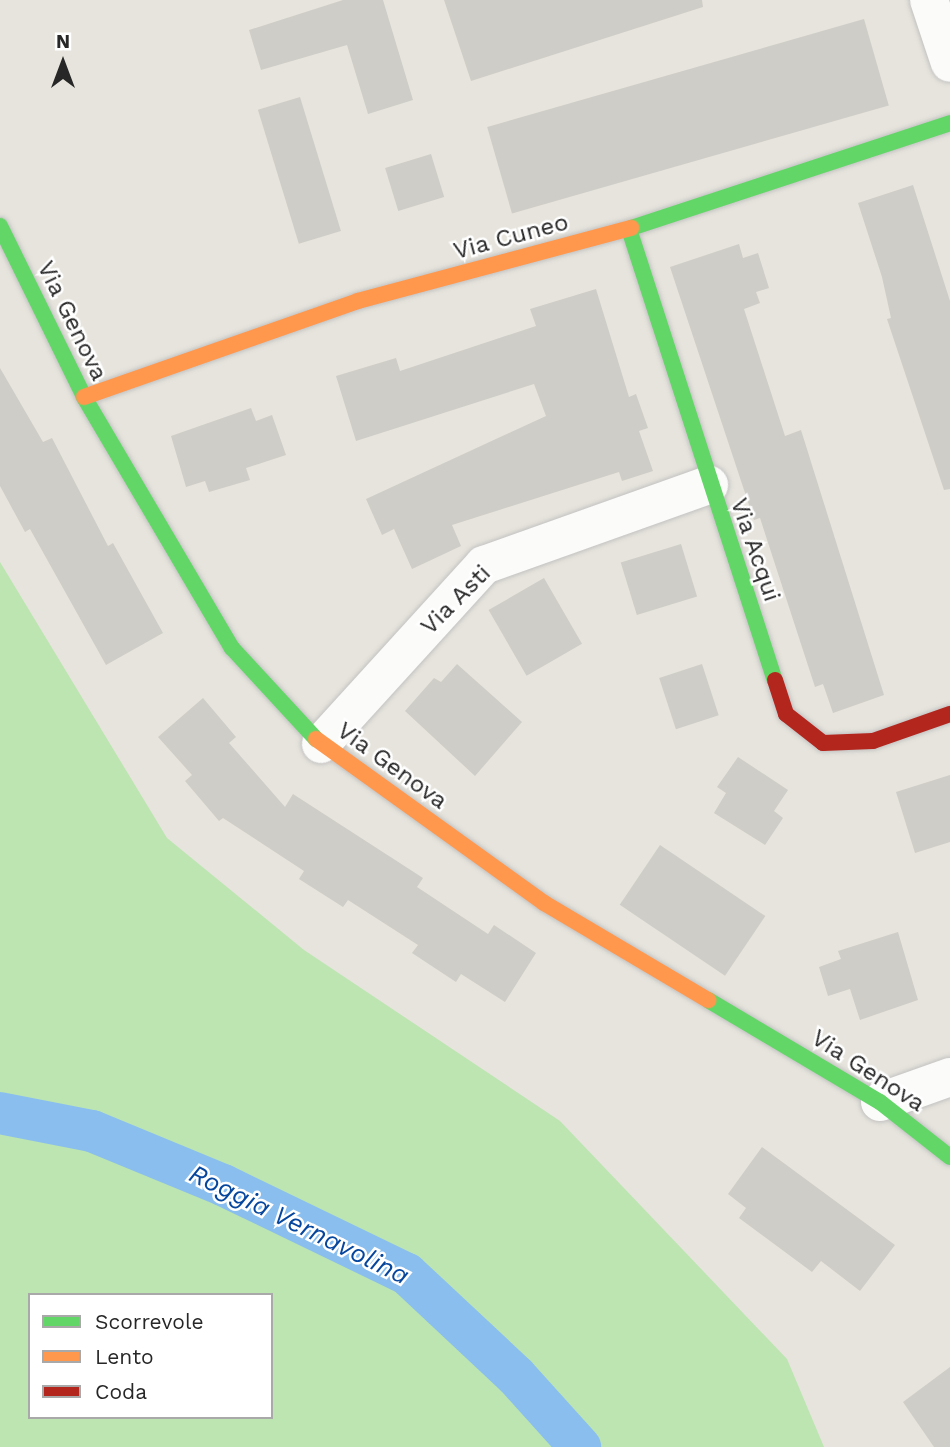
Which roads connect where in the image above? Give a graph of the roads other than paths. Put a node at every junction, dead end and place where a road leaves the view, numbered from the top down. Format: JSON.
{"nodes":[{"id":1,"x":929,"y":0,"type":"edge"},
{"id":2,"x":950,"y":63,"type":"edge"},
{"id":3,"x":950,"y":123,"type":"edge"},
{"id":4,"x":0,"y":226,"type":"edge"},
{"id":5,"x":629,"y":229,"type":"junction"},
{"id":6,"x":84,"y":397,"type":"junction"},
{"id":7,"x":709,"y":485,"type":"junction"},
{"id":8,"x":950,"y":714,"type":"edge"},
{"id":9,"x":321,"y":744,"type":"junction"},
{"id":10,"x":950,"y":1077,"type":"edge"},
{"id":11,"x":880,"y":1102,"type":"junction"},
{"id":12,"x":950,"y":1157,"type":"edge"}],
"edges":[{"from":1,"to":2,"type":"street"},
{"from":3,"to":5,"type":"street","name":"Via Cuneo"},
{"from":4,"to":6,"type":"street","name":"Via Genova"},
{"from":5,"to":6,"type":"street","name":"Via Cuneo"},
{"from":5,"to":7,"type":"street","name":"Via Acqui"},
{"from":6,"to":9,"type":"street","name":"Via Genova"},
{"from":7,"to":8,"type":"street","name":"Via Acqui"},
{"from":7,"to":9,"type":"street","name":"Via Asti"},
{"from":9,"to":11,"type":"street","name":"Via Genova"},
{"from":10,"to":11,"type":"street"},
{"from":11,"to":12,"type":"street","name":"Via Genova"}]}
